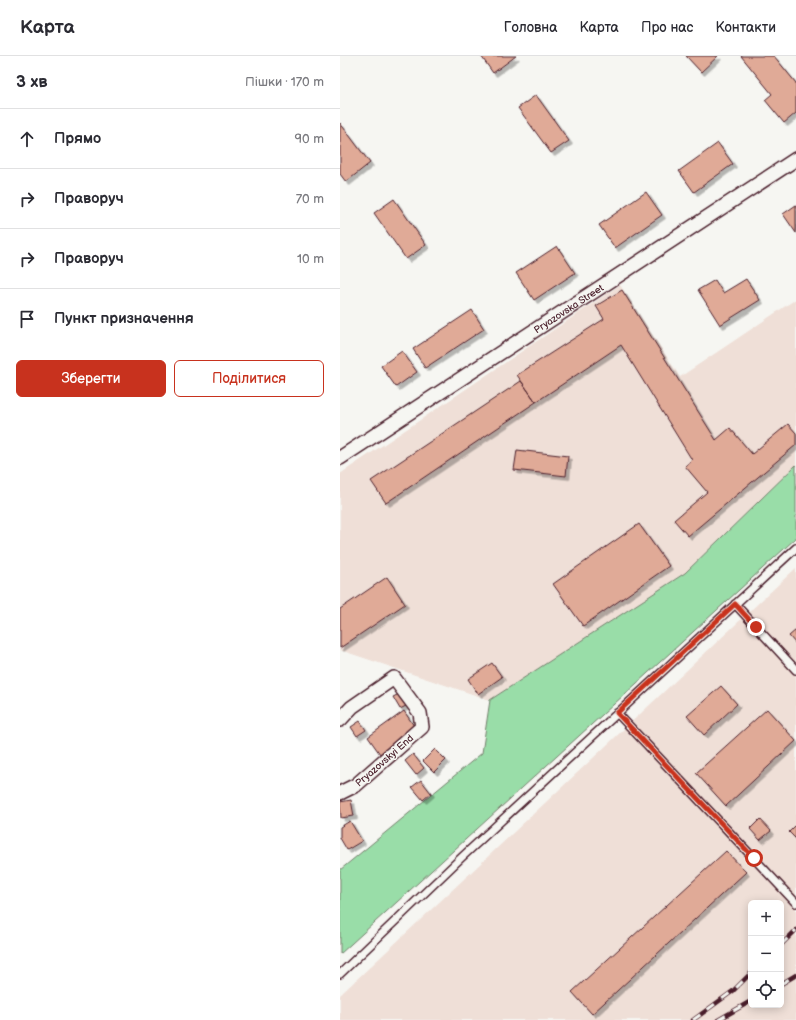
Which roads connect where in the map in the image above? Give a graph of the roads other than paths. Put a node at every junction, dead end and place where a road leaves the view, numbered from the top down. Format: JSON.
{"nodes":[{"id":1,"x":796,"y":160,"type":"edge"},
{"id":2,"x":340,"y":458,"type":"edge"},
{"id":3,"x":796,"y":548,"type":"edge"},
{"id":4,"x":735,"y":604,"type":"junction"},
{"id":5,"x":796,"y":670,"type":"edge"},
{"id":6,"x":617,"y":713,"type":"junction"},
{"id":7,"x":340,"y":720,"type":"edge"},
{"id":8,"x":340,"y":794,"type":"edge"},
{"id":9,"x":796,"y":903,"type":"edge"},
{"id":10,"x":340,"y":974,"type":"edge"}],
"edges":[{"from":1,"to":2,"type":"street","name":"Pryazovska Street"},
{"from":3,"to":4,"type":"lane"},
{"from":4,"to":5,"type":"lane"},
{"from":4,"to":6,"type":"lane"},
{"from":6,"to":9,"type":"lane"},
{"from":6,"to":10,"type":"lane"},
{"from":7,"to":8,"type":"street","name":"Pryazovskyi End"}]}
